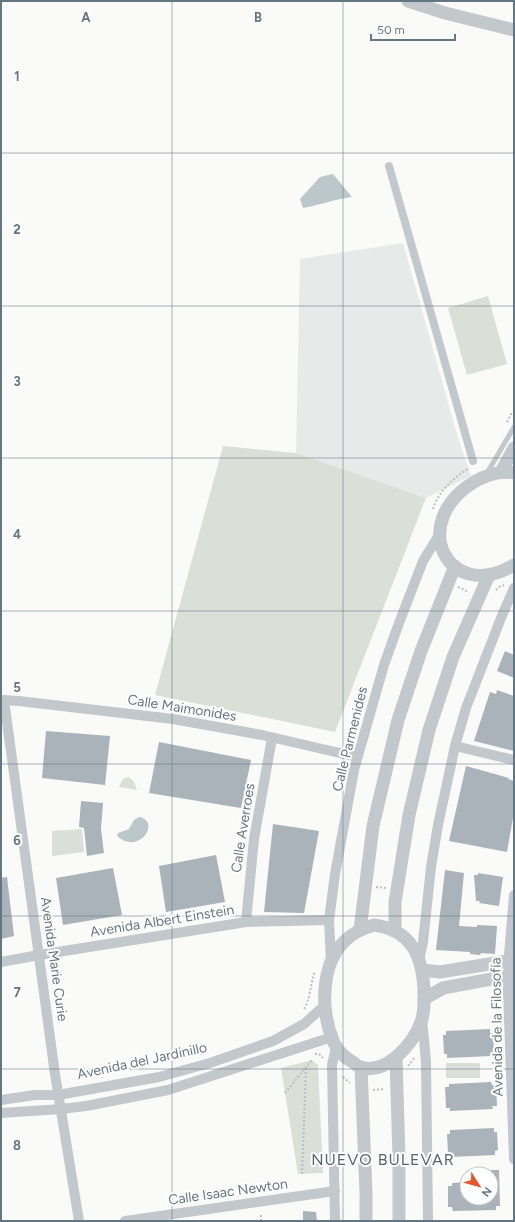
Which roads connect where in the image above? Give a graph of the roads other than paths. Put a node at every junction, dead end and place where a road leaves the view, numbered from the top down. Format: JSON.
{"nodes":[{"id":1,"x":408,"y":1,"type":"edge"},
{"id":2,"x":514,"y":30,"type":"edge"},
{"id":3,"x":389,"y":166,"type":"dead end"},
{"id":4,"x":514,"y":427,"type":"edge"},
{"id":5,"x":514,"y":448,"type":"edge"},
{"id":6,"x":474,"y":461,"type":"dead end"},
{"id":7,"x":508,"y":472,"type":"edge"},
{"id":8,"x":486,"y":475,"type":"junction"},
{"id":9,"x":439,"y":534,"type":"junction"},
{"id":10,"x":514,"y":565,"type":"edge"},
{"id":11,"x":455,"y":566,"type":"junction"},
{"id":12,"x":489,"y":575,"type":"junction"},
{"id":13,"x":512,"y":586,"type":"edge"},
{"id":14,"x":3,"y":700,"type":"edge"},
{"id":15,"x":272,"y":738,"type":"junction"},
{"id":16,"x":455,"y":746,"type":"junction"},
{"id":17,"x":357,"y":757,"type":"junction"},
{"id":18,"x":514,"y":760,"type":"edge"},
{"id":19,"x":514,"y":895,"type":"edge"},
{"id":20,"x":329,"y":920,"type":"junction"},
{"id":21,"x":246,"y":922,"type":"junction"},
{"id":22,"x":360,"y":930,"type":"junction"},
{"id":23,"x":395,"y":930,"type":"junction"},
{"id":24,"x":39,"y":955,"type":"junction"},
{"id":25,"x":511,"y":960,"type":"edge"},
{"id":26,"x":1,"y":962,"type":"edge"},
{"id":27,"x":331,"y":962,"type":"junction"},
{"id":28,"x":420,"y":965,"type":"junction"},
{"id":29,"x":511,"y":975,"type":"edge"},
{"id":30,"x":424,"y":999,"type":"junction"},
{"id":31,"x":324,"y":1006,"type":"junction"},
{"id":32,"x":422,"y":1022,"type":"junction"},
{"id":33,"x":334,"y":1042,"type":"junction"},
{"id":34,"x":396,"y":1058,"type":"junction"},
{"id":35,"x":361,"y":1067,"type":"junction"},
{"id":36,"x":58,"y":1095,"type":"junction"},
{"id":37,"x":1,"y":1100,"type":"edge"},
{"id":38,"x":61,"y":1109,"type":"junction"},
{"id":39,"x":1,"y":1113,"type":"edge"},
{"id":40,"x":513,"y":1125,"type":"edge"},
{"id":41,"x":514,"y":1158,"type":"edge"},
{"id":42,"x":335,"y":1191,"type":"junction"},
{"id":43,"x":79,"y":1221,"type":"edge"},
{"id":44,"x":125,"y":1221,"type":"edge"},
{"id":45,"x":335,"y":1221,"type":"edge"},
{"id":46,"x":366,"y":1221,"type":"edge"},
{"id":47,"x":399,"y":1221,"type":"edge"},
{"id":48,"x":428,"y":1221,"type":"edge"}],
"edges":[{"from":1,"to":2,"type":"street"},
{"from":3,"to":6,"type":"street"},
{"from":4,"to":8,"type":"lane"},
{"from":5,"to":7,"type":"street"},
{"from":7,"to":8,"type":"street"},
{"from":8,"to":9,"type":"street"},
{"from":9,"to":11,"type":"street"},
{"from":9,"to":17,"type":"street","name":"Calle Parmenides"},
{"from":10,"to":12,"type":"street"},
{"from":11,"to":12,"type":"street"},
{"from":11,"to":22,"type":"street"},
{"from":12,"to":23,"type":"street"},
{"from":13,"to":16,"type":"street"},
{"from":14,"to":15,"type":"street","name":"Calle Maimonides"},
{"from":14,"to":24,"type":"street","name":"Avenida Marie Curie"},
{"from":15,"to":17,"type":"street","name":"Calle Maimonides"},
{"from":15,"to":21,"type":"street","name":"Calle Averroes"},
{"from":16,"to":18,"type":"street"},
{"from":16,"to":28,"type":"street"},
{"from":17,"to":20,"type":"street","name":"Calle Parmenides"},
{"from":19,"to":25,"type":"street","name":"Avenida de la Filosofía"},
{"from":20,"to":21,"type":"street","name":"Avenida Albert Einstein"},
{"from":20,"to":27,"type":"street","name":"Calle Parmenides"},
{"from":21,"to":24,"type":"street","name":"Avenida Albert Einstein"},
{"from":22,"to":23,"type":"street"},
{"from":22,"to":27,"type":"street"},
{"from":23,"to":28,"type":"street"},
{"from":24,"to":26,"type":"street","name":"Avenida Albert Einstein"},
{"from":24,"to":36,"type":"street","name":"Avenida Marie Curie"},
{"from":25,"to":28,"type":"street"},
{"from":25,"to":29,"type":"street","name":"Avenida de la Filosofía"},
{"from":27,"to":31,"type":"street"},
{"from":28,"to":30,"type":"street"},
{"from":29,"to":30,"type":"street"},
{"from":29,"to":40,"type":"street","name":"Avenida de la Filosofía"},
{"from":30,"to":32,"type":"street"},
{"from":31,"to":33,"type":"street"},
{"from":31,"to":36,"type":"street","name":"Avenida del Jardinillo"},
{"from":32,"to":34,"type":"street"},
{"from":32,"to":48,"type":"street"},
{"from":33,"to":35,"type":"street"},
{"from":33,"to":38,"type":"street","name":"Avenida del Jardinillo"},
{"from":33,"to":42,"type":"street"},
{"from":34,"to":35,"type":"street"},
{"from":34,"to":47,"type":"street"},
{"from":35,"to":46,"type":"street"},
{"from":36,"to":37,"type":"street","name":"Avenida del Jardinillo"},
{"from":36,"to":38,"type":"street","name":"Avenida Marie Curie"},
{"from":38,"to":39,"type":"street","name":"Avenida del Jardinillo"},
{"from":38,"to":43,"type":"street","name":"Avenida Marie Curie"},
{"from":40,"to":41,"type":"street","name":"Avenida de la Filosofía"},
{"from":42,"to":44,"type":"street","name":"Calle Isaac Newton"},
{"from":42,"to":45,"type":"street"}]}
